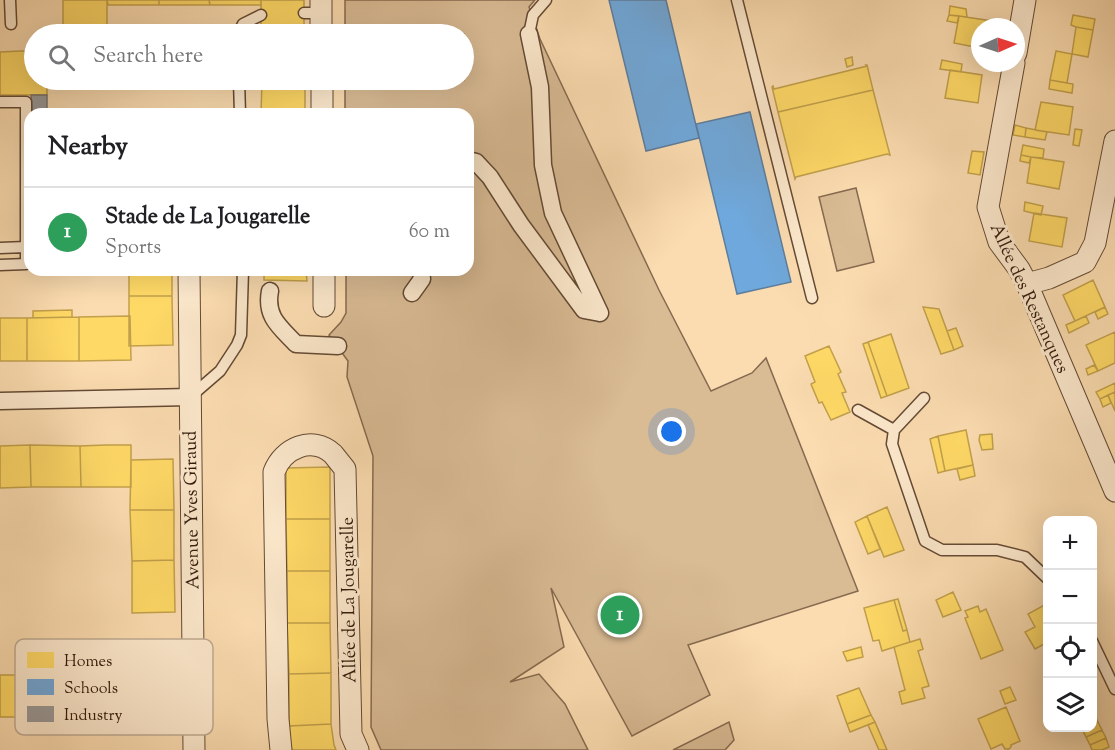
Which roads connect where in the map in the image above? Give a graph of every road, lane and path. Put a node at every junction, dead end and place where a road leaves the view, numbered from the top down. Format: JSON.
{"nodes":[{"id":1,"x":10,"y":0,"type":"edge"},
{"id":2,"x":546,"y":0,"type":"edge"},
{"id":3,"x":737,"y":0,"type":"edge"},
{"id":4,"x":1025,"y":0,"type":"edge"},
{"id":5,"x":315,"y":8,"type":"edge"},
{"id":6,"x":261,"y":15,"type":"dead end"},
{"id":7,"x":1022,"y":18,"type":"edge"},
{"id":8,"x":11,"y":24,"type":"dead end"},
{"id":9,"x":243,"y":24,"type":"edge"},
{"id":10,"x":319,"y":24,"type":"edge"},
{"id":11,"x":529,"y":34,"type":"joint"},
{"id":12,"x":1012,"y":72,"type":"edge"},
{"id":13,"x":239,"y":90,"type":"edge"},
{"id":14,"x":322,"y":90,"type":"edge"},
{"id":15,"x":0,"y":102,"type":"edge"},
{"id":16,"x":26,"y":108,"type":"edge"},
{"id":17,"x":240,"y":108,"type":"edge"},
{"id":18,"x":322,"y":108,"type":"edge"},
{"id":19,"x":1115,"y":141,"type":"edge"},
{"id":20,"x":474,"y":162,"type":"edge"},
{"id":21,"x":24,"y":247,"type":"edge"},
{"id":22,"x":0,"y":248,"type":"edge"},
{"id":23,"x":24,"y":264,"type":"edge"},
{"id":24,"x":0,"y":265,"type":"edge"},
{"id":25,"x":189,"y":276,"type":"edge"},
{"id":26,"x":243,"y":276,"type":"edge"},
{"id":27,"x":324,"y":276,"type":"edge"},
{"id":28,"x":422,"y":276,"type":"edge"},
{"id":29,"x":1027,"y":284,"type":"junction"},
{"id":30,"x":270,"y":291,"type":"dead end"},
{"id":31,"x":412,"y":293,"type":"dead end"},
{"id":32,"x":812,"y":297,"type":"dead end"},
{"id":33,"x":324,"y":306,"type":"dead end"},
{"id":34,"x":338,"y":346,"type":"dead end"},
{"id":35,"x":190,"y":397,"type":"junction"},
{"id":36,"x":924,"y":398,"type":"dead end"},
{"id":37,"x":0,"y":401,"type":"edge"},
{"id":38,"x":858,"y":410,"type":"dead end"},
{"id":39,"x":894,"y":430,"type":"junction"},
{"id":40,"x":1115,"y":491,"type":"edge"},
{"id":41,"x":1043,"y":575,"type":"edge"},
{"id":42,"x":193,"y":639,"type":"edge"},
{"id":43,"x":1097,"y":651,"type":"edge"},
{"id":44,"x":1115,"y":688,"type":"edge"},
{"id":45,"x":194,"y":735,"type":"edge"},
{"id":46,"x":194,"y":750,"type":"edge"},
{"id":47,"x":281,"y":750,"type":"edge"},
{"id":48,"x":358,"y":750,"type":"edge"}],
"edges":[{"from":1,"to":8,"type":"lane"},
{"from":2,"to":11,"type":"lane"},
{"from":3,"to":32,"type":"lane"},
{"from":4,"to":7,"type":"street"},
{"from":5,"to":10,"type":"street"},
{"from":6,"to":9,"type":"lane"},
{"from":11,"to":20,"type":"street"},
{"from":12,"to":29,"type":"street","name":"Allée des Restanques"},
{"from":13,"to":17,"type":"lane"},
{"from":14,"to":18,"type":"street"},
{"from":15,"to":16,"type":"lane"},
{"from":19,"to":29,"type":"street"},
{"from":21,"to":22,"type":"lane"},
{"from":23,"to":24,"type":"lane"},
{"from":25,"to":35,"type":"street","name":"Avenue Yves Giraud"},
{"from":26,"to":35,"type":"lane"},
{"from":27,"to":33,"type":"street"},
{"from":28,"to":31,"type":"street"},
{"from":29,"to":40,"type":"street","name":"Allée des Restanques"},
{"from":30,"to":34,"type":"street"},
{"from":35,"to":37,"type":"street"},
{"from":35,"to":42,"type":"street","name":"Avenue Yves Giraud"},
{"from":36,"to":39,"type":"lane"},
{"from":38,"to":39,"type":"lane"},
{"from":39,"to":41,"type":"lane"},
{"from":43,"to":44,"type":"lane"},
{"from":45,"to":46,"type":"street","name":"Avenue Yves Giraud"},
{"from":47,"to":48,"type":"street","name":"Allée de La Jougarelle"}]}
